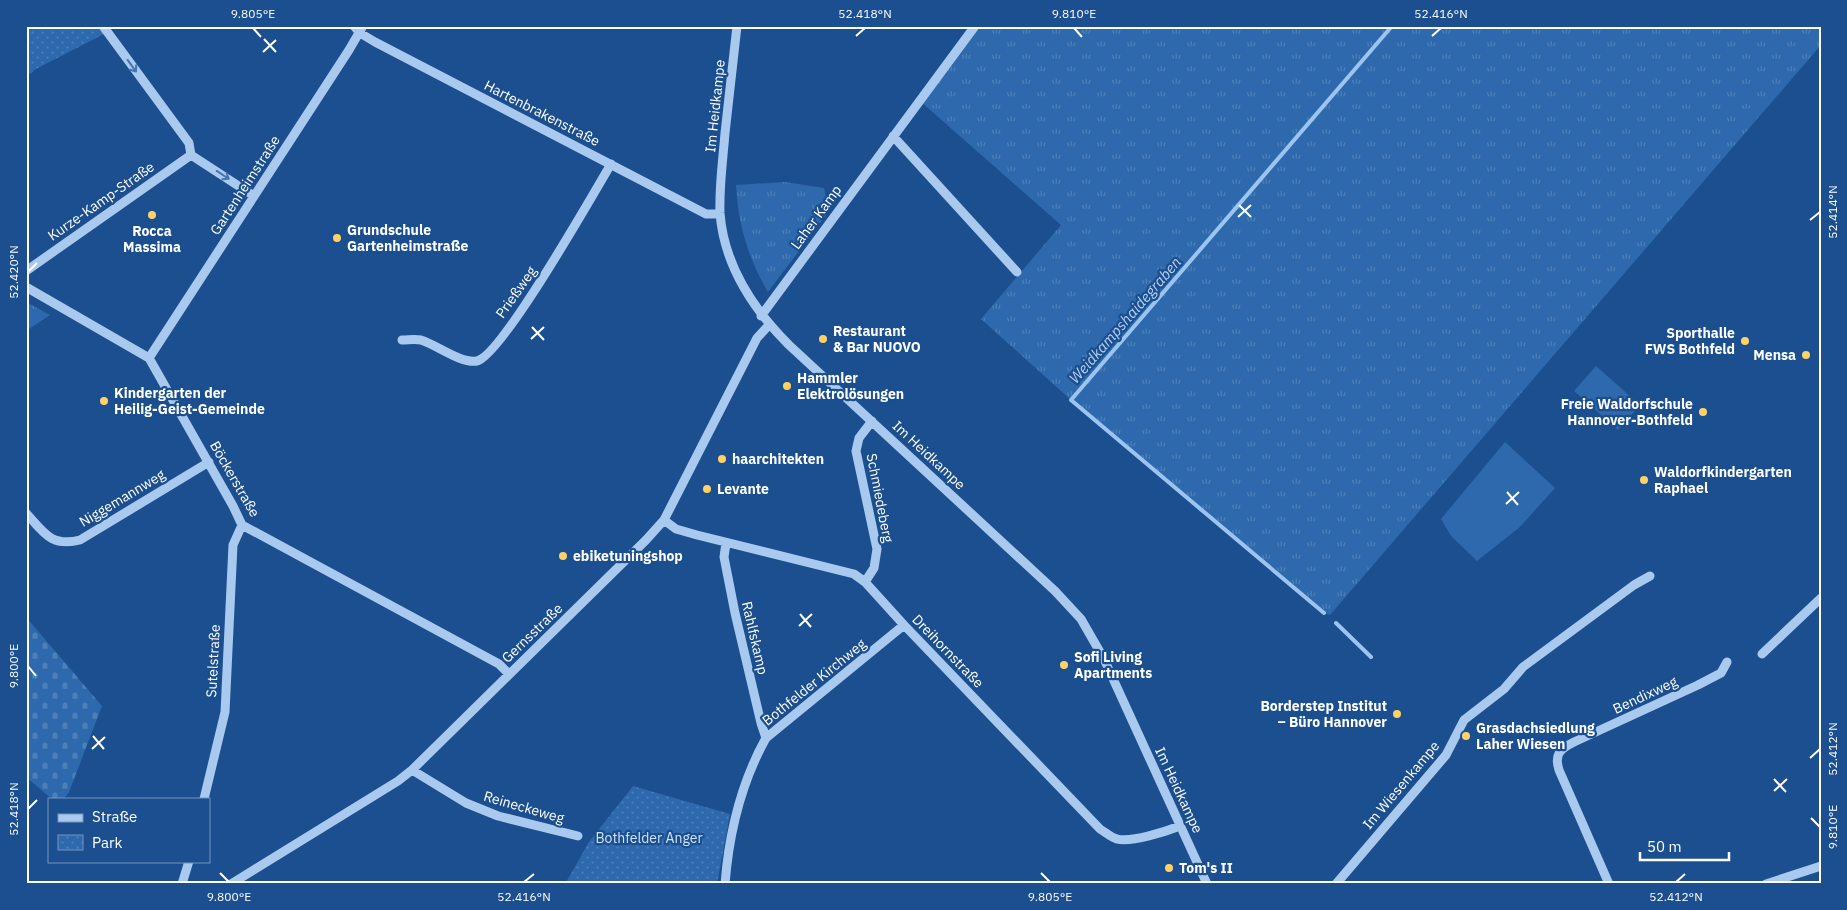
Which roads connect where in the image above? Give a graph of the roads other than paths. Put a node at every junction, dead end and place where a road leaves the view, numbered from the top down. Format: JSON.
{"nodes":[{"id":1,"x":103,"y":26,"type":"edge"},
{"id":2,"x":737,"y":26,"type":"edge"},
{"id":3,"x":975,"y":26,"type":"edge"},
{"id":4,"x":359,"y":28,"type":"edge"},
{"id":5,"x":893,"y":136,"type":"junction"},
{"id":6,"x":192,"y":155,"type":"junction"},
{"id":7,"x":611,"y":164,"type":"junction"},
{"id":8,"x":254,"y":196,"type":"junction"},
{"id":9,"x":720,"y":214,"type":"junction"},
{"id":10,"x":26,"y":271,"type":"edge"},
{"id":11,"x":1017,"y":272,"type":"dead end"},
{"id":12,"x":26,"y":287,"type":"edge"},
{"id":13,"x":761,"y":316,"type":"junction"},
{"id":14,"x":769,"y":325,"type":"junction"},
{"id":15,"x":402,"y":340,"type":"dead end"},
{"id":16,"x":149,"y":358,"type":"junction"},
{"id":17,"x":872,"y":421,"type":"junction"},
{"id":18,"x":209,"y":462,"type":"junction"},
{"id":19,"x":26,"y":513,"type":"edge"},
{"id":20,"x":664,"y":520,"type":"junction"},
{"id":21,"x":242,"y":525,"type":"junction"},
{"id":22,"x":726,"y":543,"type":"junction"},
{"id":23,"x":1650,"y":576,"type":"dead end"},
{"id":24,"x":865,"y":582,"type":"junction"},
{"id":25,"x":1821,"y":598,"type":"edge"},
{"id":26,"x":904,"y":625,"type":"junction"},
{"id":27,"x":1762,"y":654,"type":"dead end"},
{"id":28,"x":1727,"y":662,"type":"dead end"},
{"id":29,"x":509,"y":674,"type":"junction"},
{"id":30,"x":766,"y":738,"type":"junction"},
{"id":31,"x":412,"y":770,"type":"junction"},
{"id":32,"x":204,"y":798,"type":"edge"},
{"id":33,"x":1180,"y":826,"type":"junction"},
{"id":34,"x":578,"y":836,"type":"dead end"},
{"id":35,"x":189,"y":862,"type":"edge"},
{"id":36,"x":1821,"y":866,"type":"edge"},
{"id":37,"x":182,"y":884,"type":"edge"},
{"id":38,"x":230,"y":884,"type":"edge"},
{"id":39,"x":725,"y":884,"type":"edge"},
{"id":40,"x":1207,"y":884,"type":"edge"},
{"id":41,"x":1336,"y":884,"type":"edge"},
{"id":42,"x":1609,"y":884,"type":"edge"},
{"id":43,"x":1766,"y":884,"type":"edge"}],
"edges":[{"from":1,"to":6,"type":"street","one_way":true},
{"from":2,"to":9,"type":"street","name":"Im Heidkampe"},
{"from":3,"to":5,"type":"street","name":"Laher Kamp"},
{"from":4,"to":7,"type":"street","name":"Hartenbrakenstraße"},
{"from":4,"to":8,"type":"street","name":"Gartenheimstraße"},
{"from":5,"to":11,"type":"street"},
{"from":5,"to":13,"type":"street","name":"Laher Kamp"},
{"from":6,"to":8,"type":"street","one_way":true},
{"from":6,"to":10,"type":"street","name":"Kurze-Kamp-Straße"},
{"from":7,"to":9,"type":"street","name":"Hartenbrakenstraße"},
{"from":7,"to":15,"type":"street","name":"Prießweg"},
{"from":8,"to":16,"type":"street","name":"Gartenheimstraße"},
{"from":9,"to":13,"type":"street","name":"Im Heidkampe"},
{"from":12,"to":16,"type":"street"},
{"from":13,"to":14,"type":"street","name":"Im Heidkampe"},
{"from":14,"to":17,"type":"street","name":"Im Heidkampe"},
{"from":14,"to":20,"type":"street","name":"Gernsstraße"},
{"from":16,"to":18,"type":"street","name":"Böckerstraße"},
{"from":17,"to":24,"type":"street","name":"Schmiedeberg"},
{"from":17,"to":33,"type":"street","name":"Im Heidkampe"},
{"from":18,"to":19,"type":"street","name":"Niggemannweg"},
{"from":18,"to":21,"type":"street","name":"Böckerstraße"},
{"from":20,"to":22,"type":"street","name":"Dreihornstraße"},
{"from":20,"to":29,"type":"street","name":"Gernsstraße"},
{"from":21,"to":29,"type":"street","name":"Böckerstraße"},
{"from":21,"to":32,"type":"street","name":"Sutelstraße"},
{"from":22,"to":24,"type":"street","name":"Dreihornstraße"},
{"from":22,"to":30,"type":"street","name":"Rahlfskamp"},
{"from":23,"to":41,"type":"street","name":"Im Wiesenkampe"},
{"from":24,"to":26,"type":"street","name":"Dreihornstraße"},
{"from":25,"to":27,"type":"street"},
{"from":26,"to":30,"type":"street","name":"Bothfelder Kirchweg"},
{"from":26,"to":33,"type":"street","name":"Dreihornstraße"},
{"from":28,"to":42,"type":"street","name":"Bendixweg"},
{"from":29,"to":31,"type":"street","name":"Gernsstraße"},
{"from":30,"to":39,"type":"street","name":"Bothfelder Kirchweg"},
{"from":31,"to":34,"type":"street","name":"Reineckeweg"},
{"from":31,"to":38,"type":"street","name":"Gernsstraße"},
{"from":33,"to":40,"type":"street","name":"Im Heidkampe"},
{"from":35,"to":37,"type":"street"},
{"from":36,"to":43,"type":"street"}]}
